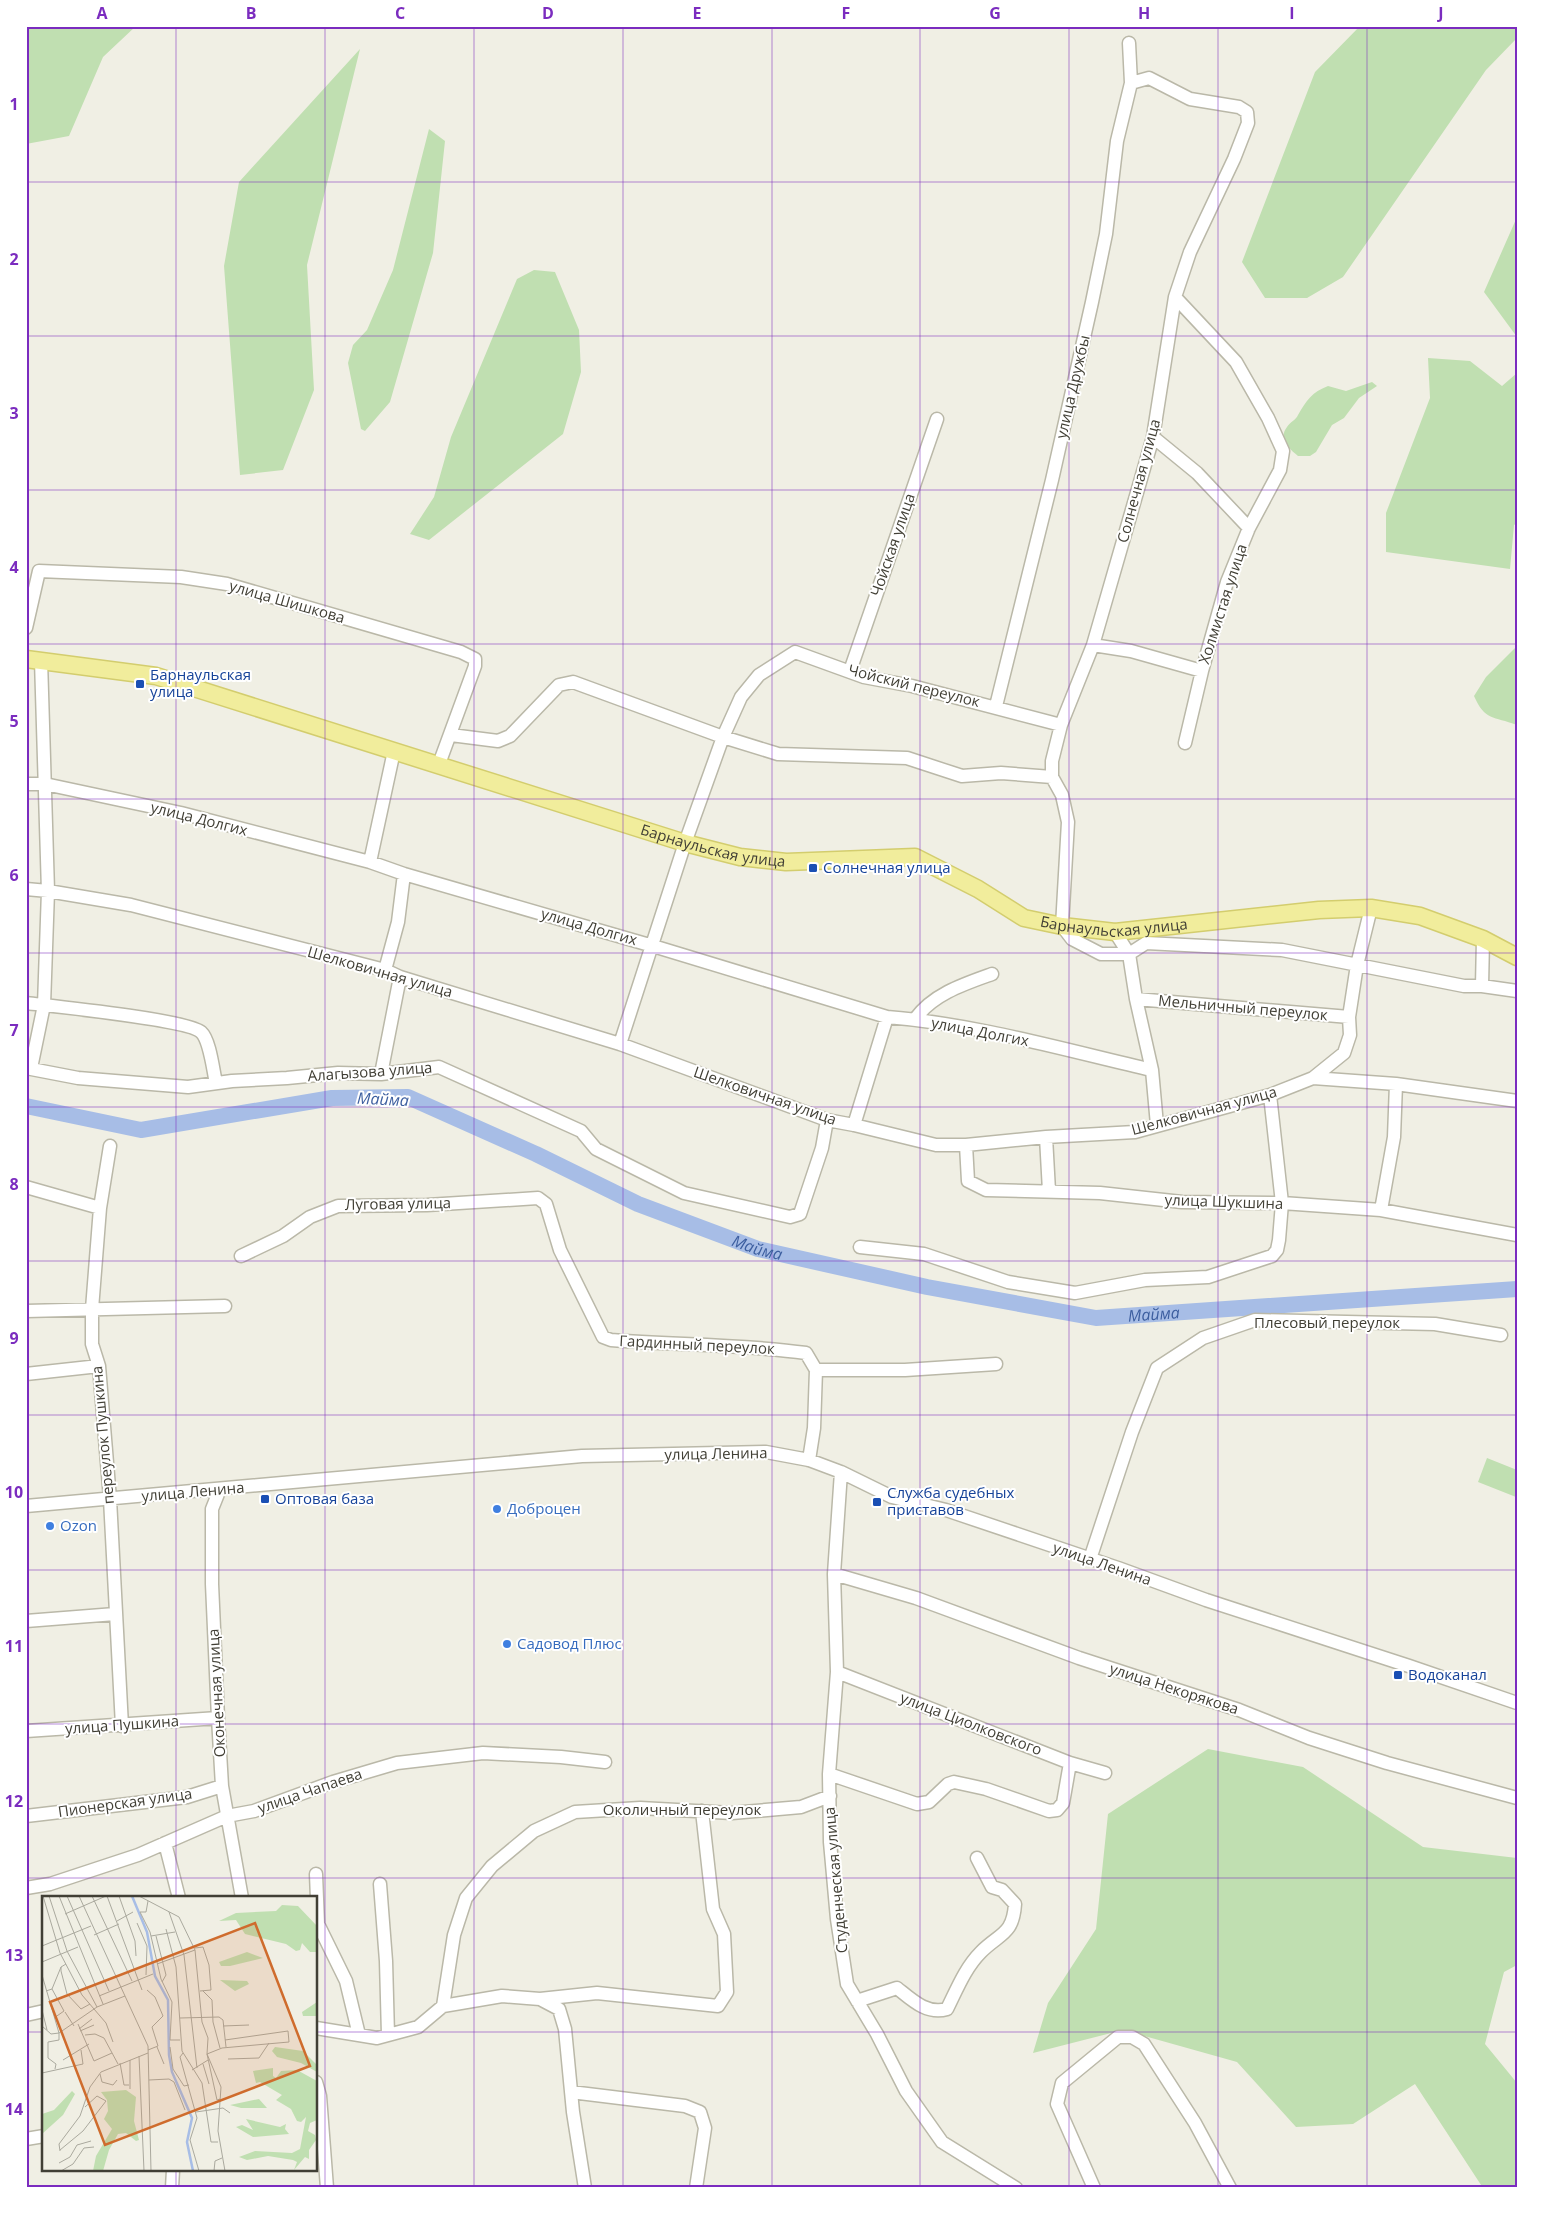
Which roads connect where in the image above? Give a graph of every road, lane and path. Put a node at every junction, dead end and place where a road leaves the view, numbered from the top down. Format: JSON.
{"nodes":[{"id":1,"x":1129,"y":44,"type":"dead end"},
{"id":2,"x":1132,"y":82,"type":"junction"},
{"id":3,"x":1175,"y":297,"type":"junction"},
{"id":4,"x":938,"y":419,"type":"dead end"},
{"id":5,"x":1154,"y":437,"type":"junction"},
{"id":6,"x":1249,"y":528,"type":"junction"},
{"id":7,"x":26,"y":628,"type":"edge"},
{"id":8,"x":1093,"y":645,"type":"junction"},
{"id":9,"x":34,"y":659,"type":"edge"},
{"id":10,"x":850,"y":671,"type":"junction"},
{"id":11,"x":1202,"y":671,"type":"junction"},
{"id":12,"x":996,"y":706,"type":"junction"},
{"id":13,"x":1061,"y":724,"type":"junction"},
{"id":14,"x":451,"y":735,"type":"junction"},
{"id":15,"x":722,"y":737,"type":"junction"},
{"id":16,"x":1185,"y":743,"type":"dead end"},
{"id":17,"x":394,"y":751,"type":"junction"},
{"id":18,"x":439,"y":764,"type":"junction"},
{"id":19,"x":1052,"y":777,"type":"junction"},
{"id":20,"x":26,"y":784,"type":"edge"},
{"id":21,"x":45,"y":784,"type":"junction"},
{"id":22,"x":685,"y":843,"type":"junction"},
{"id":23,"x":370,"y":862,"type":"junction"},
{"id":24,"x":404,"y":874,"type":"junction"},
{"id":25,"x":26,"y":889,"type":"edge"},
{"id":26,"x":48,"y":891,"type":"junction"},
{"id":27,"x":1371,"y":908,"type":"junction"},
{"id":28,"x":1062,"y":926,"type":"junction"},
{"id":29,"x":1115,"y":932,"type":"junction"},
{"id":30,"x":1483,"y":939,"type":"junction"},
{"id":31,"x":653,"y":946,"type":"junction"},
{"id":32,"x":1130,"y":954,"type":"junction"},
{"id":33,"x":1517,"y":957,"type":"edge"},
{"id":34,"x":1357,"y":965,"type":"junction"},
{"id":35,"x":385,"y":970,"type":"junction"},
{"id":36,"x":992,"y":974,"type":"dead end"},
{"id":37,"x":400,"y":977,"type":"junction"},
{"id":38,"x":1482,"y":986,"type":"junction"},
{"id":39,"x":1517,"y":991,"type":"edge"},
{"id":40,"x":1136,"y":999,"type":"junction"},
{"id":41,"x":26,"y":1004,"type":"edge"},
{"id":42,"x":44,"y":1005,"type":"junction"},
{"id":43,"x":887,"y":1017,"type":"junction"},
{"id":44,"x":1349,"y":1017,"type":"junction"},
{"id":45,"x":915,"y":1019,"type":"junction"},
{"id":46,"x":620,"y":1044,"type":"junction"},
{"id":47,"x":29,"y":1068,"type":"edge"},
{"id":48,"x":1152,"y":1070,"type":"junction"},
{"id":49,"x":381,"y":1074,"type":"junction"},
{"id":50,"x":1313,"y":1078,"type":"junction"},
{"id":51,"x":216,"y":1083,"type":"junction"},
{"id":52,"x":1396,"y":1084,"type":"junction"},
{"id":53,"x":1270,"y":1095,"type":"junction"},
{"id":54,"x":1517,"y":1101,"type":"edge"},
{"id":55,"x":827,"y":1120,"type":"junction"},
{"id":56,"x":854,"y":1125,"type":"junction"},
{"id":57,"x":1157,"y":1125,"type":"junction"},
{"id":58,"x":1046,"y":1137,"type":"junction"},
{"id":59,"x":966,"y":1145,"type":"junction"},
{"id":60,"x":110,"y":1146,"type":"dead end"},
{"id":61,"x":26,"y":1187,"type":"edge"},
{"id":62,"x":1049,"y":1191,"type":"junction"},
{"id":63,"x":538,"y":1198,"type":"joint"},
{"id":64,"x":1282,"y":1203,"type":"junction"},
{"id":65,"x":100,"y":1208,"type":"junction"},
{"id":66,"x":1381,"y":1210,"type":"junction"},
{"id":67,"x":1517,"y":1235,"type":"edge"},
{"id":68,"x":860,"y":1247,"type":"dead end"},
{"id":69,"x":241,"y":1256,"type":"dead end"},
{"id":70,"x":226,"y":1306,"type":"dead end"},
{"id":71,"x":92,"y":1309,"type":"junction"},
{"id":72,"x":26,"y":1311,"type":"edge"},
{"id":73,"x":1501,"y":1335,"type":"dead end"},
{"id":74,"x":996,"y":1364,"type":"dead end"},
{"id":75,"x":99,"y":1366,"type":"junction"},
{"id":76,"x":816,"y":1370,"type":"junction"},
{"id":77,"x":26,"y":1374,"type":"edge"},
{"id":78,"x":809,"y":1460,"type":"junction"},
{"id":79,"x":841,"y":1472,"type":"junction"},
{"id":80,"x":220,"y":1489,"type":"junction"},
{"id":81,"x":110,"y":1499,"type":"junction"},
{"id":82,"x":26,"y":1506,"type":"edge"},
{"id":83,"x":1090,"y":1559,"type":"junction"},
{"id":84,"x":834,"y":1574,"type":"junction"},
{"id":85,"x":115,"y":1614,"type":"junction"},
{"id":86,"x":26,"y":1621,"type":"edge"},
{"id":87,"x":837,"y":1672,"type":"junction"},
{"id":88,"x":1517,"y":1704,"type":"edge"},
{"id":89,"x":218,"y":1718,"type":"junction"},
{"id":90,"x":122,"y":1726,"type":"junction"},
{"id":91,"x":26,"y":1731,"type":"edge"},
{"id":92,"x":605,"y":1762,"type":"dead end"},
{"id":93,"x":1070,"y":1763,"type":"junction"},
{"id":94,"x":1105,"y":1773,"type":"dead end"},
{"id":95,"x":829,"y":1774,"type":"junction"},
{"id":96,"x":222,"y":1786,"type":"junction"},
{"id":97,"x":830,"y":1796,"type":"junction"},
{"id":98,"x":1517,"y":1798,"type":"edge"},
{"id":99,"x":702,"y":1811,"type":"junction"},
{"id":100,"x":26,"y":1816,"type":"edge"},
{"id":101,"x":227,"y":1816,"type":"junction"},
{"id":102,"x":166,"y":1843,"type":"junction"},
{"id":103,"x":977,"y":1858,"type":"dead end"},
{"id":104,"x":316,"y":1874,"type":"dead end"},
{"id":105,"x":380,"y":1884,"type":"dead end"},
{"id":106,"x":26,"y":1888,"type":"edge"},
{"id":107,"x":179,"y":1896,"type":"edge"},
{"id":108,"x":242,"y":1896,"type":"edge"},
{"id":109,"x":317,"y":1896,"type":"edge"},
{"id":110,"x":318,"y":1924,"type":"edge"},
{"id":111,"x":540,"y":1999,"type":"junction"},
{"id":112,"x":857,"y":2001,"type":"junction"},
{"id":113,"x":443,"y":2006,"type":"junction"},
{"id":114,"x":42,"y":2011,"type":"edge"},
{"id":115,"x":26,"y":2015,"type":"edge"},
{"id":116,"x":318,"y":2028,"type":"edge"},
{"id":117,"x":359,"y":2035,"type":"junction"},
{"id":118,"x":388,"y":2035,"type":"junction"},
{"id":119,"x":318,"y":2089,"type":"edge"},
{"id":120,"x":571,"y":2092,"type":"junction"},
{"id":121,"x":42,"y":2136,"type":"edge"},
{"id":122,"x":26,"y":2139,"type":"edge"},
{"id":123,"x":172,"y":2172,"type":"edge"},
{"id":124,"x":172,"y":2188,"type":"edge"},
{"id":125,"x":327,"y":2188,"type":"edge"},
{"id":126,"x":585,"y":2188,"type":"edge"},
{"id":127,"x":696,"y":2188,"type":"edge"},
{"id":128,"x":1016,"y":2188,"type":"edge"},
{"id":129,"x":1094,"y":2188,"type":"edge"},
{"id":130,"x":1230,"y":2188,"type":"edge"}],
"edges":[{"from":1,"to":2,"type":"street","name":"улица Дружбы"},
{"from":2,"to":3,"type":"street","name":"Солнечная улица"},
{"from":2,"to":12,"type":"street","name":"улица Дружбы"},
{"from":3,"to":5,"type":"street","name":"Солнечная улица"},
{"from":3,"to":6,"type":"street","name":"Холмистая улица"},
{"from":4,"to":10,"type":"street","name":"Чойская улица"},
{"from":5,"to":6,"type":"street"},
{"from":5,"to":8,"type":"street","name":"Солнечная улица"},
{"from":6,"to":11,"type":"street","name":"Холмистая улица"},
{"from":7,"to":14,"type":"street","name":"улица Шишкова"},
{"from":8,"to":11,"type":"street"},
{"from":8,"to":13,"type":"street","name":"Солнечная улица"},
{"from":9,"to":17,"type":"main road","name":"Барнаульская улица"},
{"from":9,"to":21,"type":"street"},
{"from":10,"to":12,"type":"street","name":"Чойский переулок"},
{"from":10,"to":15,"type":"street","name":"Чойский переулок"},
{"from":11,"to":16,"type":"street","name":"Холмистая улица"},
{"from":12,"to":13,"type":"street","name":"Чойский переулок"},
{"from":13,"to":19,"type":"street","name":"Солнечная улица"},
{"from":14,"to":15,"type":"street"},
{"from":14,"to":18,"type":"street","name":"улица Шишкова"},
{"from":15,"to":19,"type":"street"},
{"from":15,"to":22,"type":"street","name":"Чойский переулок"},
{"from":17,"to":18,"type":"main road","name":"Барнаульская улица"},
{"from":17,"to":23,"type":"street"},
{"from":18,"to":22,"type":"main road","name":"Барнаульская улица"},
{"from":19,"to":28,"type":"street"},
{"from":20,"to":21,"type":"street","name":"улица Долгих"},
{"from":21,"to":23,"type":"street","name":"улица Долгих"},
{"from":21,"to":26,"type":"street"},
{"from":22,"to":28,"type":"main road","name":"Барнаульская улица"},
{"from":22,"to":31,"type":"street","name":"Чойский переулок"},
{"from":23,"to":24,"type":"street","name":"улица Долгих"},
{"from":24,"to":31,"type":"street","name":"улица Долгих"},
{"from":24,"to":35,"type":"street"},
{"from":25,"to":26,"type":"street","name":"Шелковичная улица"},
{"from":26,"to":35,"type":"street","name":"Шелковичная улица"},
{"from":26,"to":42,"type":"street"},
{"from":27,"to":29,"type":"main road","name":"Барнаульская улица"},
{"from":27,"to":30,"type":"main road","name":"Барнаульская улица"},
{"from":27,"to":34,"type":"street"},
{"from":28,"to":29,"type":"main road","name":"Барнаульская улица"},
{"from":28,"to":32,"type":"street"},
{"from":29,"to":32,"type":"street"},
{"from":30,"to":33,"type":"main road","name":"Барнаульская улица"},
{"from":30,"to":38,"type":"street"},
{"from":31,"to":43,"type":"street","name":"улица Долгих"},
{"from":31,"to":46,"type":"street","name":"Чойский переулок"},
{"from":32,"to":34,"type":"street"},
{"from":32,"to":40,"type":"street"},
{"from":34,"to":38,"type":"street"},
{"from":34,"to":44,"type":"street"},
{"from":35,"to":37,"type":"street","name":"Шелковичная улица"},
{"from":36,"to":45,"type":"street"},
{"from":37,"to":46,"type":"street","name":"Шелковичная улица"},
{"from":37,"to":49,"type":"street"},
{"from":38,"to":39,"type":"street"},
{"from":40,"to":44,"type":"street","name":"Мельничный переулок"},
{"from":40,"to":48,"type":"street"},
{"from":41,"to":42,"type":"street"},
{"from":42,"to":47,"type":"street"},
{"from":42,"to":51,"type":"street"},
{"from":43,"to":45,"type":"street","name":"улица Долгих"},
{"from":43,"to":56,"type":"street"},
{"from":44,"to":50,"type":"street"},
{"from":45,"to":48,"type":"street","name":"улица Долгих"},
{"from":46,"to":55,"type":"street","name":"Шелковичная улица"},
{"from":47,"to":51,"type":"street","name":"Алагызова улица"},
{"from":48,"to":57,"type":"street"},
{"from":49,"to":51,"type":"street","name":"Алагызова улица"},
{"from":49,"to":55,"type":"street","name":"Алагызова улица"},
{"from":50,"to":52,"type":"street","name":"Шелковичная улица"},
{"from":50,"to":53,"type":"street","name":"Шелковичная улица"},
{"from":52,"to":54,"type":"street","name":"Шелковичная улица"},
{"from":52,"to":66,"type":"street"},
{"from":53,"to":57,"type":"street","name":"Шелковичная улица"},
{"from":53,"to":64,"type":"street"},
{"from":55,"to":56,"type":"street","name":"Шелковичная улица"},
{"from":56,"to":59,"type":"street","name":"Шелковичная улица"},
{"from":57,"to":58,"type":"street","name":"Шелковичная улица"},
{"from":58,"to":59,"type":"street","name":"Шелковичная улица"},
{"from":58,"to":62,"type":"street"},
{"from":59,"to":62,"type":"street","name":"улица Шукшина"},
{"from":60,"to":65,"type":"street","name":"переулок Пушкина"},
{"from":61,"to":65,"type":"street"},
{"from":62,"to":64,"type":"street","name":"улица Шукшина"},
{"from":63,"to":69,"type":"street","name":"Луговая улица"},
{"from":63,"to":76,"type":"street","name":"Гардинный переулок"},
{"from":64,"to":66,"type":"street","name":"улица Шукшина"},
{"from":64,"to":68,"type":"street"},
{"from":65,"to":71,"type":"street","name":"переулок Пушкина"},
{"from":66,"to":67,"type":"street","name":"улица Шукшина"},
{"from":70,"to":71,"type":"street"},
{"from":71,"to":72,"type":"street"},
{"from":71,"to":75,"type":"street","name":"переулок Пушкина"},
{"from":73,"to":83,"type":"street","name":"Плесовый переулок"},
{"from":74,"to":76,"type":"street"},
{"from":75,"to":77,"type":"street"},
{"from":75,"to":81,"type":"street","name":"переулок Пушкина"},
{"from":76,"to":78,"type":"street"},
{"from":78,"to":79,"type":"street","name":"улица Ленина"},
{"from":78,"to":80,"type":"street","name":"улица Ленина"},
{"from":79,"to":83,"type":"street","name":"улица Ленина"},
{"from":79,"to":84,"type":"street","name":"Студенческая улица"},
{"from":80,"to":81,"type":"street","name":"улица Ленина"},
{"from":80,"to":89,"type":"street","name":"Оконечная улица"},
{"from":81,"to":82,"type":"street","name":"улица Ленина"},
{"from":81,"to":85,"type":"street","name":"переулок Пушкина"},
{"from":83,"to":88,"type":"street","name":"улица Ленина"},
{"from":84,"to":87,"type":"street","name":"Студенческая улица"},
{"from":84,"to":98,"type":"street","name":"улица Некорякова"},
{"from":85,"to":86,"type":"street"},
{"from":85,"to":90,"type":"street","name":"переулок Пушкина"},
{"from":87,"to":93,"type":"street","name":"улица Циолковского"},
{"from":87,"to":95,"type":"street","name":"Студенческая улица"},
{"from":89,"to":90,"type":"street","name":"улица Пушкина"},
{"from":89,"to":96,"type":"street","name":"Оконечная улица"},
{"from":90,"to":91,"type":"street","name":"улица Пушкина"},
{"from":92,"to":101,"type":"street","name":"улица Чапаева"},
{"from":93,"to":94,"type":"street","name":"улица Циолковского"},
{"from":93,"to":95,"type":"street"},
{"from":95,"to":97,"type":"street","name":"Студенческая улица"},
{"from":96,"to":100,"type":"street","name":"Пионерская улица"},
{"from":96,"to":101,"type":"street","name":"Оконечная улица"},
{"from":97,"to":99,"type":"street","name":"Околичный переулок"},
{"from":97,"to":112,"type":"street","name":"Студенческая улица"},
{"from":99,"to":111,"type":"street"},
{"from":99,"to":113,"type":"street","name":"Околичный переулок"},
{"from":101,"to":102,"type":"street","name":"улица Чапаева"},
{"from":101,"to":108,"type":"street","name":"Оконечная улица"},
{"from":102,"to":106,"type":"street","name":"улица Чапаева"},
{"from":102,"to":107,"type":"street"},
{"from":103,"to":112,"type":"street"},
{"from":104,"to":109,"type":"street"},
{"from":105,"to":118,"type":"street"},
{"from":110,"to":117,"type":"street"},
{"from":111,"to":113,"type":"street"},
{"from":111,"to":120,"type":"street"},
{"from":112,"to":128,"type":"street","name":"Студенческая улица"},
{"from":113,"to":118,"type":"street"},
{"from":114,"to":115,"type":"street"},
{"from":116,"to":117,"type":"street"},
{"from":117,"to":118,"type":"street"},
{"from":119,"to":125,"type":"street"},
{"from":120,"to":126,"type":"street"},
{"from":120,"to":127,"type":"street"},
{"from":121,"to":122,"type":"street"},
{"from":123,"to":124,"type":"street"},
{"from":129,"to":130,"type":"street"}]}
